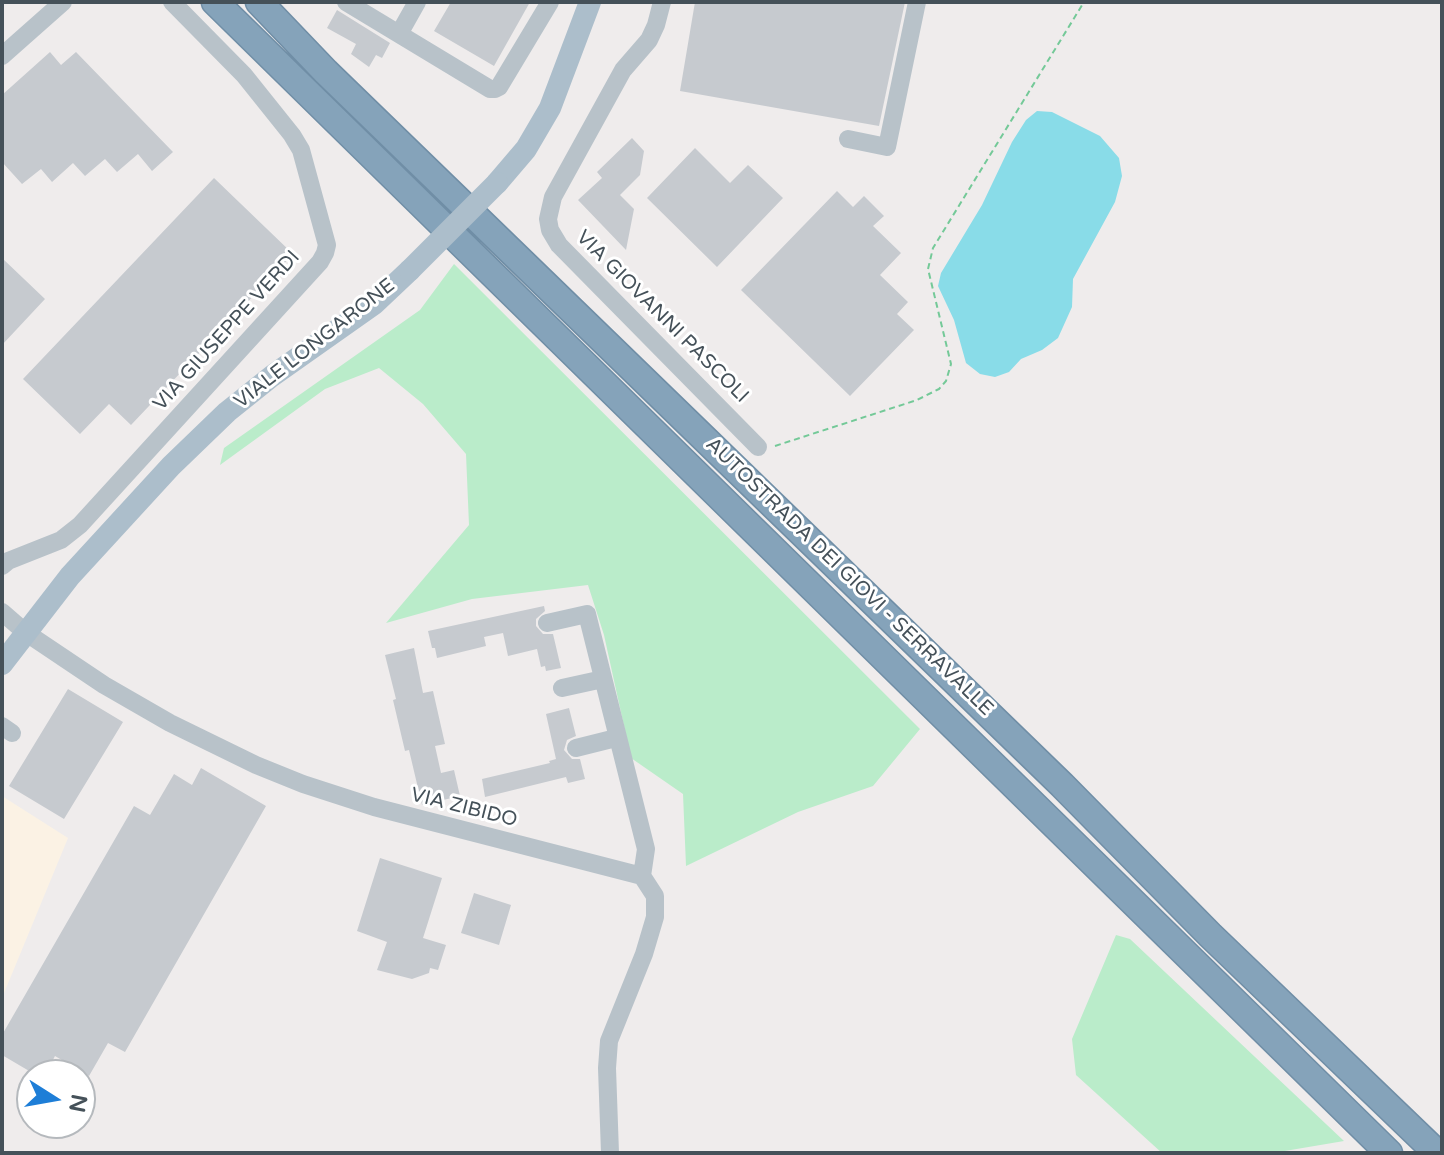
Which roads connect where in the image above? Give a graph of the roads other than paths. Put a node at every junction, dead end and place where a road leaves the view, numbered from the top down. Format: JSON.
{"nodes":[{"id":1,"x":63,"y":2,"type":"edge"},
{"id":2,"x":172,"y":2,"type":"edge"},
{"id":3,"x":215,"y":2,"type":"edge"},
{"id":4,"x":259,"y":2,"type":"edge"},
{"id":5,"x":346,"y":2,"type":"edge"},
{"id":6,"x":417,"y":2,"type":"edge"},
{"id":7,"x":550,"y":2,"type":"edge"},
{"id":8,"x":590,"y":2,"type":"edge"},
{"id":9,"x":662,"y":2,"type":"edge"},
{"id":10,"x":917,"y":2,"type":"edge"},
{"id":11,"x":399,"y":34,"type":"junction"},
{"id":12,"x":2,"y":56,"type":"edge"},
{"id":13,"x":848,"y":139,"type":"dead end"},
{"id":14,"x":758,"y":447,"type":"road end"},
{"id":15,"x":2,"y":566,"type":"edge"},
{"id":16,"x":2,"y":612,"type":"edge"},
{"id":17,"x":547,"y":623,"type":"dead end"},
{"id":18,"x":25,"y":632,"type":"junction"},
{"id":19,"x":2,"y":664,"type":"edge"},
{"id":20,"x":603,"y":679,"type":"junction"},
{"id":21,"x":562,"y":688,"type":"dead end"},
{"id":22,"x":616,"y":738,"type":"junction"},
{"id":23,"x":576,"y":748,"type":"dead end"},
{"id":24,"x":642,"y":876,"type":"junction"},
{"id":25,"x":610,"y":1153,"type":"edge"},
{"id":26,"x":1389,"y":1153,"type":"edge"},
{"id":27,"x":1437,"y":1153,"type":"edge"}],
"edges":[{"from":1,"to":12,"type":"street"},
{"from":2,"to":15,"type":"street","name":"VIA GIUSEPPE VERDI"},
{"from":3,"to":26,"type":"highway","name":"AUTOSTRADA DEI GIOVI - SERRAVALLE"},
{"from":4,"to":27,"type":"highway","name":"AUTOSTRADA DEI GIOVI - SERRAVALLE"},
{"from":5,"to":11,"type":"street"},
{"from":6,"to":11,"type":"street"},
{"from":7,"to":11,"type":"street"},
{"from":8,"to":18,"type":"main road","name":"VIALE LONGARONE","bridge":true},
{"from":9,"to":14,"type":"street","name":"VIA GIOVANNI PASCOLI"},
{"from":10,"to":13,"type":"street"},
{"from":16,"to":18,"type":"street"},
{"from":17,"to":20,"type":"street"},
{"from":18,"to":19,"type":"main road","name":"VIALE LONGARONE"},
{"from":18,"to":24,"type":"street","name":"VIA ZIBIDO"},
{"from":20,"to":21,"type":"street"},
{"from":20,"to":22,"type":"street"},
{"from":22,"to":23,"type":"street"},
{"from":22,"to":24,"type":"street"},
{"from":24,"to":25,"type":"street"}]}
